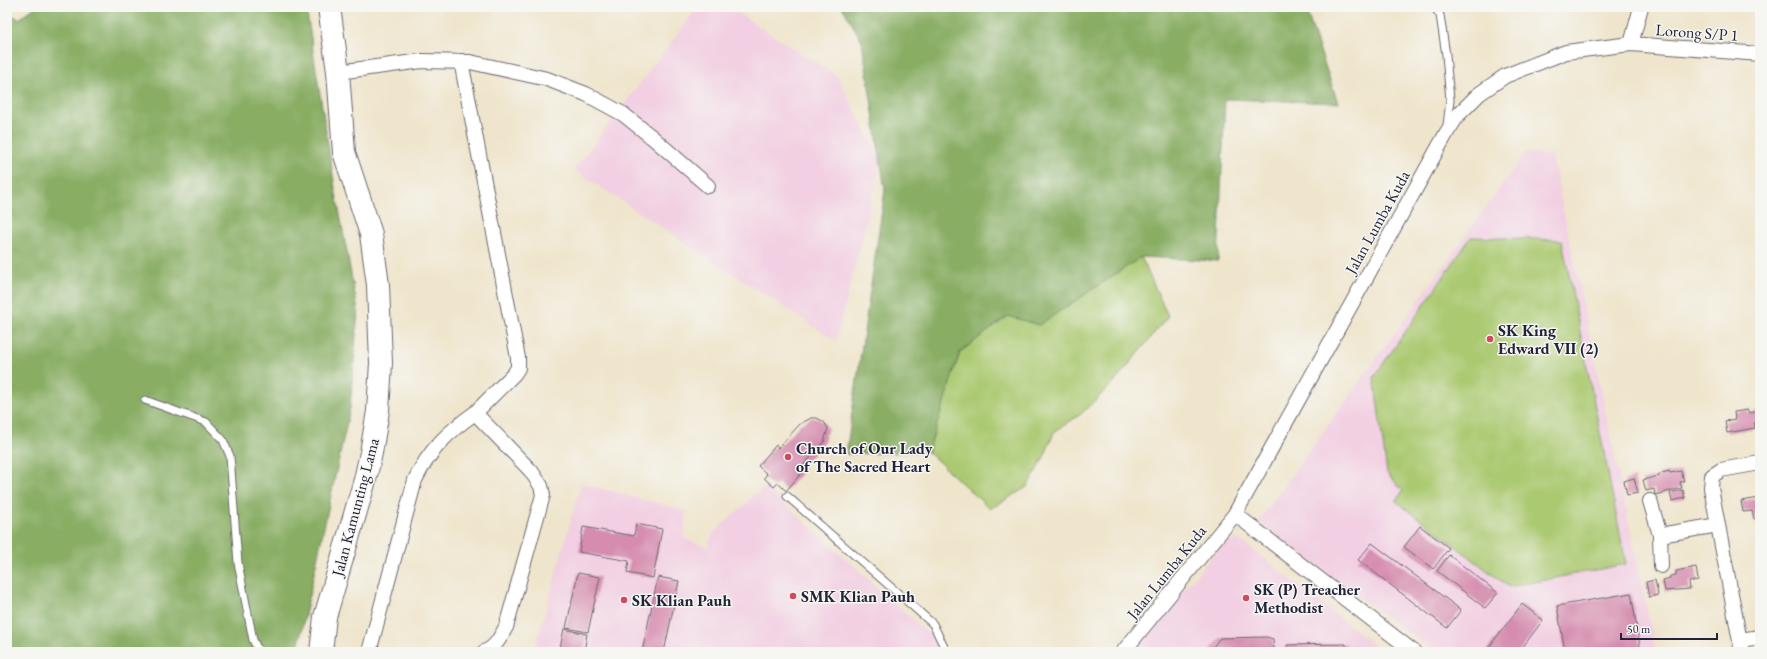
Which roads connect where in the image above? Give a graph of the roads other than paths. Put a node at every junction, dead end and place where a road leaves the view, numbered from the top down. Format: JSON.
{"nodes":[{"id":1,"x":329,"y":7,"type":"edge"},
{"id":2,"x":1641,"y":7,"type":"edge"},
{"id":3,"x":1437,"y":9,"type":"edge"},
{"id":4,"x":1631,"y":44,"type":"junction"},
{"id":5,"x":1760,"y":54,"type":"edge"},
{"id":6,"x":461,"y":61,"type":"junction"},
{"id":7,"x":338,"y":72,"type":"junction"},
{"id":8,"x":1447,"y":132,"type":"junction"},
{"id":9,"x":708,"y":186,"type":"dead end"},
{"id":10,"x":145,"y":400,"type":"dead end"},
{"id":11,"x":475,"y":413,"type":"junction"},
{"id":12,"x":1760,"y":463,"type":"edge"},
{"id":13,"x":787,"y":496,"type":"dead end"},
{"id":14,"x":1650,"y":501,"type":"dead end"},
{"id":15,"x":1235,"y":514,"type":"junction"},
{"id":16,"x":1718,"y":525,"type":"junction"},
{"id":17,"x":1660,"y":536,"type":"junction"},
{"id":18,"x":1661,"y":566,"type":"dead end"},
{"id":19,"x":1760,"y":637,"type":"edge"},
{"id":20,"x":1741,"y":646,"type":"edge"},
{"id":21,"x":259,"y":652,"type":"edge"},
{"id":22,"x":321,"y":652,"type":"edge"},
{"id":23,"x":369,"y":652,"type":"edge"},
{"id":24,"x":484,"y":652,"type":"edge"},
{"id":25,"x":942,"y":652,"type":"edge"},
{"id":26,"x":1123,"y":652,"type":"edge"},
{"id":27,"x":1414,"y":652,"type":"edge"}],
"edges":[{"from":1,"to":7,"type":"main road","name":"Jalan Kamunting Lama"},
{"from":2,"to":4,"type":"street"},
{"from":3,"to":8,"type":"lane"},
{"from":4,"to":5,"type":"street","name":"Lorong S/P 1"},
{"from":4,"to":8,"type":"street","name":"Jalan Lumba Kuda"},
{"from":6,"to":7,"type":"street"},
{"from":6,"to":9,"type":"street"},
{"from":6,"to":11,"type":"street"},
{"from":7,"to":22,"type":"main road","name":"Jalan Kamunting Lama"},
{"from":8,"to":15,"type":"street","name":"Jalan Lumba Kuda"},
{"from":10,"to":21,"type":"lane"},
{"from":11,"to":23,"type":"street"},
{"from":11,"to":24,"type":"street"},
{"from":12,"to":16,"type":"street"},
{"from":13,"to":25,"type":"lane"},
{"from":14,"to":17,"type":"street"},
{"from":15,"to":26,"type":"street","name":"Jalan Lumba Kuda"},
{"from":15,"to":27,"type":"street"},
{"from":16,"to":17,"type":"street"},
{"from":16,"to":20,"type":"street"},
{"from":17,"to":18,"type":"street"},
{"from":19,"to":20,"type":"street"}]}
